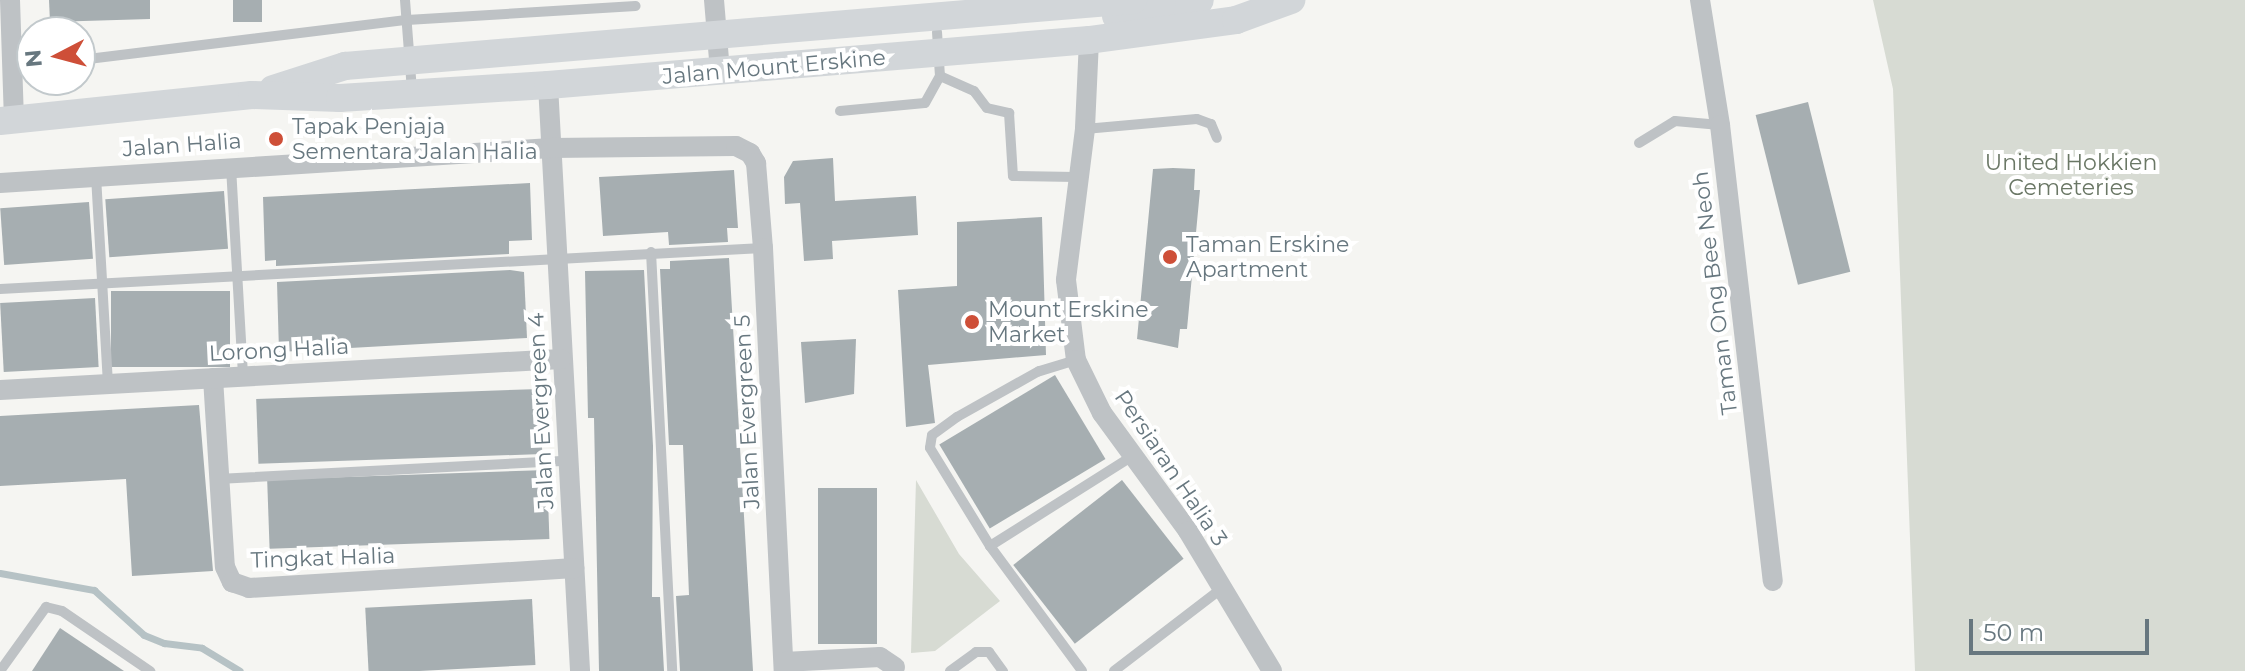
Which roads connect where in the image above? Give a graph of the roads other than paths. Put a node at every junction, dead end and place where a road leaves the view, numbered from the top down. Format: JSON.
{"nodes":[{"id":1,"x":10,"y":0,"type":"edge"},
{"id":2,"x":405,"y":0,"type":"edge"},
{"id":3,"x":714,"y":0,"type":"edge"},
{"id":4,"x":1133,"y":0,"type":"edge"},
{"id":5,"x":1200,"y":0,"type":"edge"},
{"id":6,"x":1291,"y":0,"type":"edge"},
{"id":7,"x":1700,"y":0,"type":"edge"},
{"id":8,"x":1153,"y":2,"type":"edge"},
{"id":9,"x":636,"y":6,"type":"dead end"},
{"id":10,"x":895,"y":19,"type":"junction"},
{"id":11,"x":407,"y":20,"type":"junction"},
{"id":12,"x":717,"y":36,"type":"junction"},
{"id":13,"x":1089,"y":40,"type":"junction"},
{"id":14,"x":645,"y":43,"type":"junction"},
{"id":15,"x":939,"y":54,"type":"junction"},
{"id":16,"x":96,"y":58,"type":"edge"},
{"id":17,"x":410,"y":61,"type":"junction"},
{"id":18,"x":5,"y":65,"type":"edge"},
{"id":19,"x":720,"y":71,"type":"junction"},
{"id":20,"x":548,"y":85,"type":"junction"},
{"id":21,"x":412,"y":93,"type":"junction"},
{"id":22,"x":252,"y":95,"type":"junction"},
{"id":23,"x":840,"y":111,"type":"dead end"},
{"id":24,"x":7,"y":120,"type":"edge"},
{"id":25,"x":1720,"y":125,"type":"junction"},
{"id":26,"x":1085,"y":129,"type":"junction"},
{"id":27,"x":1217,"y":138,"type":"dead end"},
{"id":28,"x":1639,"y":143,"type":"dead end"},
{"id":29,"x":551,"y":148,"type":"junction"},
{"id":30,"x":750,"y":153,"type":"joint"},
{"id":31,"x":231,"y":166,"type":"junction"},
{"id":32,"x":96,"y":176,"type":"junction"},
{"id":33,"x":1076,"y":177,"type":"junction"},
{"id":34,"x":0,"y":183,"type":"edge"},
{"id":35,"x":763,"y":248,"type":"junction"},
{"id":36,"x":651,"y":252,"type":"junction"},
{"id":37,"x":558,"y":255,"type":"junction"},
{"id":38,"x":237,"y":274,"type":"junction"},
{"id":39,"x":102,"y":283,"type":"junction"},
{"id":40,"x":0,"y":289,"type":"edge"},
{"id":41,"x":561,"y":359,"type":"junction"},
{"id":42,"x":1076,"y":360,"type":"junction"},
{"id":43,"x":243,"y":376,"type":"junction"},
{"id":44,"x":213,"y":378,"type":"junction"},
{"id":45,"x":108,"y":384,"type":"junction"},
{"id":46,"x":0,"y":390,"type":"edge"},
{"id":47,"x":1134,"y":455,"type":"junction"},
{"id":48,"x":567,"y":461,"type":"junction"},
{"id":49,"x":218,"y":479,"type":"junction"},
{"id":50,"x":990,"y":546,"type":"junction"},
{"id":51,"x":574,"y":568,"type":"junction"},
{"id":52,"x":1773,"y":581,"type":"dead end"},
{"id":53,"x":1222,"y":588,"type":"junction"},
{"id":54,"x":784,"y":667,"type":"edge"},
{"id":55,"x":895,"y":669,"type":"edge"},
{"id":56,"x":0,"y":671,"type":"edge"},
{"id":57,"x":150,"y":671,"type":"edge"},
{"id":58,"x":580,"y":671,"type":"edge"},
{"id":59,"x":672,"y":671,"type":"edge"},
{"id":60,"x":950,"y":671,"type":"edge"},
{"id":61,"x":1003,"y":671,"type":"edge"},
{"id":62,"x":1082,"y":671,"type":"edge"},
{"id":63,"x":1114,"y":671,"type":"edge"},
{"id":64,"x":1272,"y":671,"type":"edge"}],
"edges":[{"from":1,"to":18,"type":"street"},
{"from":2,"to":11,"type":"lane"},
{"from":3,"to":12,"type":"street"},
{"from":4,"to":10,"type":"main road","name":"Jalan Mount Erskine"},
{"from":5,"to":8,"type":"main road"},
{"from":6,"to":13,"type":"main road"},
{"from":7,"to":25,"type":"street","name":"Taman Ong Bee Neoh"},
{"from":8,"to":13,"type":"main road"},
{"from":9,"to":11,"type":"lane"},
{"from":10,"to":12,"type":"main road","name":"Jalan Mount Erskine"},
{"from":10,"to":15,"type":"main road"},
{"from":11,"to":16,"type":"lane"},
{"from":11,"to":17,"type":"lane"},
{"from":12,"to":14,"type":"main road","name":"Jalan Mount Erskine"},
{"from":12,"to":19,"type":"street"},
{"from":13,"to":15,"type":"main road","name":"Jalan Mount Erskine"},
{"from":13,"to":26,"type":"street","name":"Persiaran Halia 3"},
{"from":14,"to":17,"type":"main road","name":"Jalan Mount Erskine"},
{"from":14,"to":20,"type":"main road"},
{"from":15,"to":19,"type":"main road","name":"Jalan Mount Erskine"},
{"from":15,"to":23,"type":"lane"},
{"from":15,"to":33,"type":"lane"},
{"from":17,"to":20,"type":"main road"},
{"from":17,"to":21,"type":"lane"},
{"from":17,"to":22,"type":"main road","name":"Jalan Mount Erskine"},
{"from":18,"to":24,"type":"street"},
{"from":19,"to":20,"type":"main road","name":"Jalan Mount Erskine"},
{"from":20,"to":21,"type":"main road","name":"Jalan Mount Erskine"},
{"from":20,"to":29,"type":"street","name":"Jalan Evergreen 4"},
{"from":21,"to":22,"type":"main road","name":"Jalan Mount Erskine"},
{"from":22,"to":24,"type":"main road","name":"Jalan Mount Erskine"},
{"from":25,"to":28,"type":"lane"},
{"from":25,"to":52,"type":"street","name":"Taman Ong Bee Neoh"},
{"from":26,"to":27,"type":"lane"},
{"from":26,"to":33,"type":"street","name":"Persiaran Halia 3"},
{"from":29,"to":30,"type":"street","name":"Jalan Halia"},
{"from":29,"to":31,"type":"street","name":"Jalan Halia"},
{"from":29,"to":37,"type":"street","name":"Jalan Evergreen 4"},
{"from":30,"to":35,"type":"street","name":"Jalan Evergreen 5"},
{"from":31,"to":32,"type":"street","name":"Jalan Halia"},
{"from":31,"to":38,"type":"lane"},
{"from":32,"to":34,"type":"street","name":"Jalan Halia"},
{"from":32,"to":39,"type":"lane"},
{"from":33,"to":42,"type":"street","name":"Persiaran Halia 3"},
{"from":35,"to":36,"type":"lane"},
{"from":35,"to":54,"type":"street","name":"Jalan Evergreen 5"},
{"from":36,"to":37,"type":"lane"},
{"from":36,"to":59,"type":"lane"},
{"from":37,"to":38,"type":"lane"},
{"from":37,"to":41,"type":"street","name":"Jalan Evergreen 4"},
{"from":38,"to":39,"type":"lane"},
{"from":38,"to":43,"type":"lane"},
{"from":39,"to":40,"type":"lane"},
{"from":39,"to":45,"type":"lane"},
{"from":41,"to":43,"type":"street","name":"Lorong Halia"},
{"from":41,"to":48,"type":"street","name":"Jalan Evergreen 4"},
{"from":42,"to":47,"type":"street","name":"Persiaran Halia 3"},
{"from":42,"to":50,"type":"lane"},
{"from":43,"to":44,"type":"street","name":"Lorong Halia"},
{"from":44,"to":45,"type":"street","name":"Lorong Halia"},
{"from":44,"to":49,"type":"street","name":"Tingkat Halia"},
{"from":45,"to":46,"type":"street","name":"Lorong Halia"},
{"from":47,"to":50,"type":"lane"},
{"from":47,"to":53,"type":"street","name":"Persiaran Halia 3"},
{"from":48,"to":49,"type":"lane"},
{"from":48,"to":51,"type":"street","name":"Jalan Evergreen 4"},
{"from":49,"to":51,"type":"street","name":"Tingkat Halia"},
{"from":50,"to":62,"type":"lane"},
{"from":51,"to":58,"type":"street","name":"Jalan Evergreen 4"},
{"from":53,"to":63,"type":"lane"},
{"from":53,"to":64,"type":"street","name":"Persiaran Halia 3"},
{"from":54,"to":55,"type":"street"},
{"from":56,"to":57,"type":"lane"},
{"from":60,"to":61,"type":"lane"}]}
